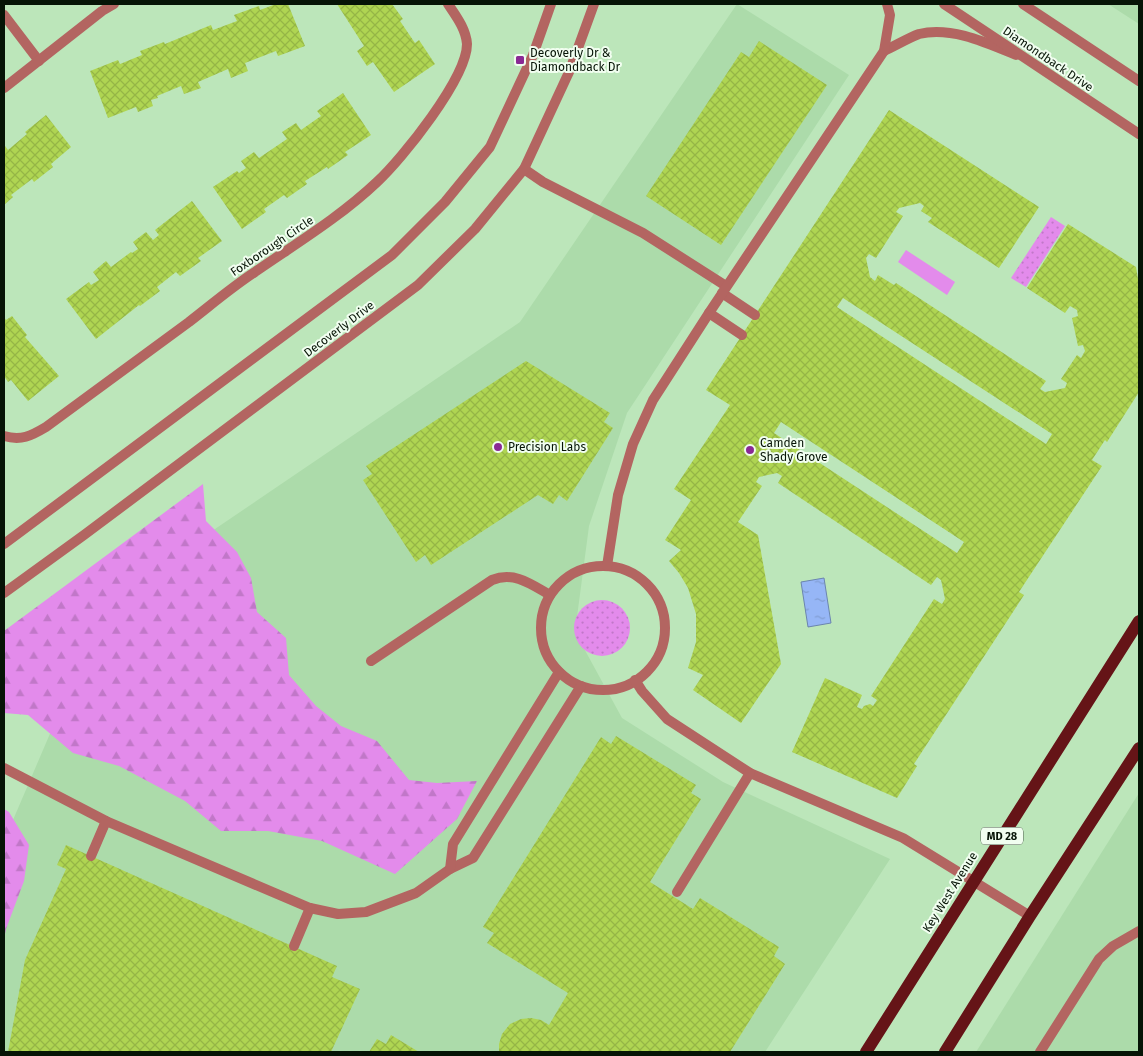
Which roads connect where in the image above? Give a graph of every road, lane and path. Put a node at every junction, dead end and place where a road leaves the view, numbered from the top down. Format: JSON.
{"nodes":[{"id":1,"x":114,"y":4,"type":"edge"},
{"id":2,"x":448,"y":4,"type":"edge"},
{"id":3,"x":551,"y":4,"type":"edge"},
{"id":4,"x":594,"y":4,"type":"edge"},
{"id":5,"x":888,"y":4,"type":"edge"},
{"id":6,"x":944,"y":4,"type":"edge"},
{"id":7,"x":1023,"y":4,"type":"edge"},
{"id":8,"x":4,"y":15,"type":"edge"},
{"id":9,"x":884,"y":51,"type":"junction"},
{"id":10,"x":1023,"y":58,"type":"junction"},
{"id":11,"x":39,"y":61,"type":"junction"},
{"id":12,"x":1139,"y":81,"type":"edge"},
{"id":13,"x":4,"y":88,"type":"edge"},
{"id":14,"x":1139,"y":134,"type":"edge"},
{"id":15,"x":524,"y":169,"type":"junction"},
{"id":16,"x":724,"y":290,"type":"junction"},
{"id":17,"x":709,"y":313,"type":"junction"},
{"id":18,"x":755,"y":315,"type":"dead end"},
{"id":19,"x":742,"y":334,"type":"dead end"},
{"id":20,"x":4,"y":436,"type":"edge"},
{"id":21,"x":4,"y":544,"type":"edge"},
{"id":22,"x":607,"y":566,"type":"junction"},
{"id":23,"x":4,"y":593,"type":"edge"},
{"id":24,"x":550,"y":595,"type":"junction"},
{"id":25,"x":1139,"y":622,"type":"edge"},
{"id":26,"x":371,"y":661,"type":"dead end"},
{"id":27,"x":559,"y":672,"type":"junction"},
{"id":28,"x":635,"y":680,"type":"junction"},
{"id":29,"x":581,"y":686,"type":"junction"},
{"id":30,"x":1139,"y":748,"type":"edge"},
{"id":31,"x":4,"y":768,"type":"edge"},
{"id":32,"x":750,"y":773,"type":"junction"},
{"id":33,"x":106,"y":822,"type":"junction"},
{"id":34,"x":91,"y":856,"type":"dead end"},
{"id":35,"x":450,"y":869,"type":"junction"},
{"id":36,"x":973,"y":881,"type":"junction"},
{"id":37,"x":677,"y":892,"type":"dead end"},
{"id":38,"x":310,"y":908,"type":"junction"},
{"id":39,"x":1030,"y":916,"type":"junction"},
{"id":40,"x":1139,"y":932,"type":"edge"},
{"id":41,"x":294,"y":946,"type":"dead end"},
{"id":42,"x":866,"y":1052,"type":"edge"},
{"id":43,"x":945,"y":1052,"type":"edge"},
{"id":44,"x":1040,"y":1052,"type":"edge"}],
"edges":[{"from":1,"to":11,"type":"street"},
{"from":2,"to":20,"type":"street","name":"Foxborough Circle"},
{"from":3,"to":21,"type":"street"},
{"from":4,"to":15,"type":"street","name":"Decoverly Drive"},
{"from":5,"to":9,"type":"street"},
{"from":6,"to":10,"type":"street","name":"Diamondback Drive"},
{"from":7,"to":12,"type":"street"},
{"from":8,"to":11,"type":"street"},
{"from":9,"to":10,"type":"street"},
{"from":9,"to":16,"type":"street"},
{"from":10,"to":14,"type":"street","name":"Diamondback Drive"},
{"from":11,"to":13,"type":"street"},
{"from":15,"to":16,"type":"street"},
{"from":15,"to":23,"type":"street","name":"Decoverly Drive"},
{"from":16,"to":17,"type":"street"},
{"from":16,"to":18,"type":"street"},
{"from":17,"to":19,"type":"street"},
{"from":17,"to":22,"type":"street"},
{"from":22,"to":24,"type":"street"},
{"from":22,"to":28,"type":"street"},
{"from":24,"to":26,"type":"street"},
{"from":24,"to":27,"type":"street"},
{"from":25,"to":36,"type":"main road","name":"Key West Avenue","number":"MD 28"},
{"from":27,"to":29,"type":"street"},
{"from":27,"to":35,"type":"street"},
{"from":28,"to":29,"type":"street"},
{"from":28,"to":32,"type":"street"},
{"from":29,"to":35,"type":"street"},
{"from":30,"to":39,"type":"main road"},
{"from":31,"to":33,"type":"street"},
{"from":32,"to":36,"type":"street"},
{"from":32,"to":37,"type":"street"},
{"from":33,"to":34,"type":"street"},
{"from":33,"to":38,"type":"street"},
{"from":35,"to":38,"type":"street"},
{"from":36,"to":39,"type":"street"},
{"from":36,"to":42,"type":"main road","name":"Key West Avenue","number":"MD 28"},
{"from":38,"to":41,"type":"street"},
{"from":39,"to":43,"type":"main road"},
{"from":40,"to":44,"type":"street"}]}
